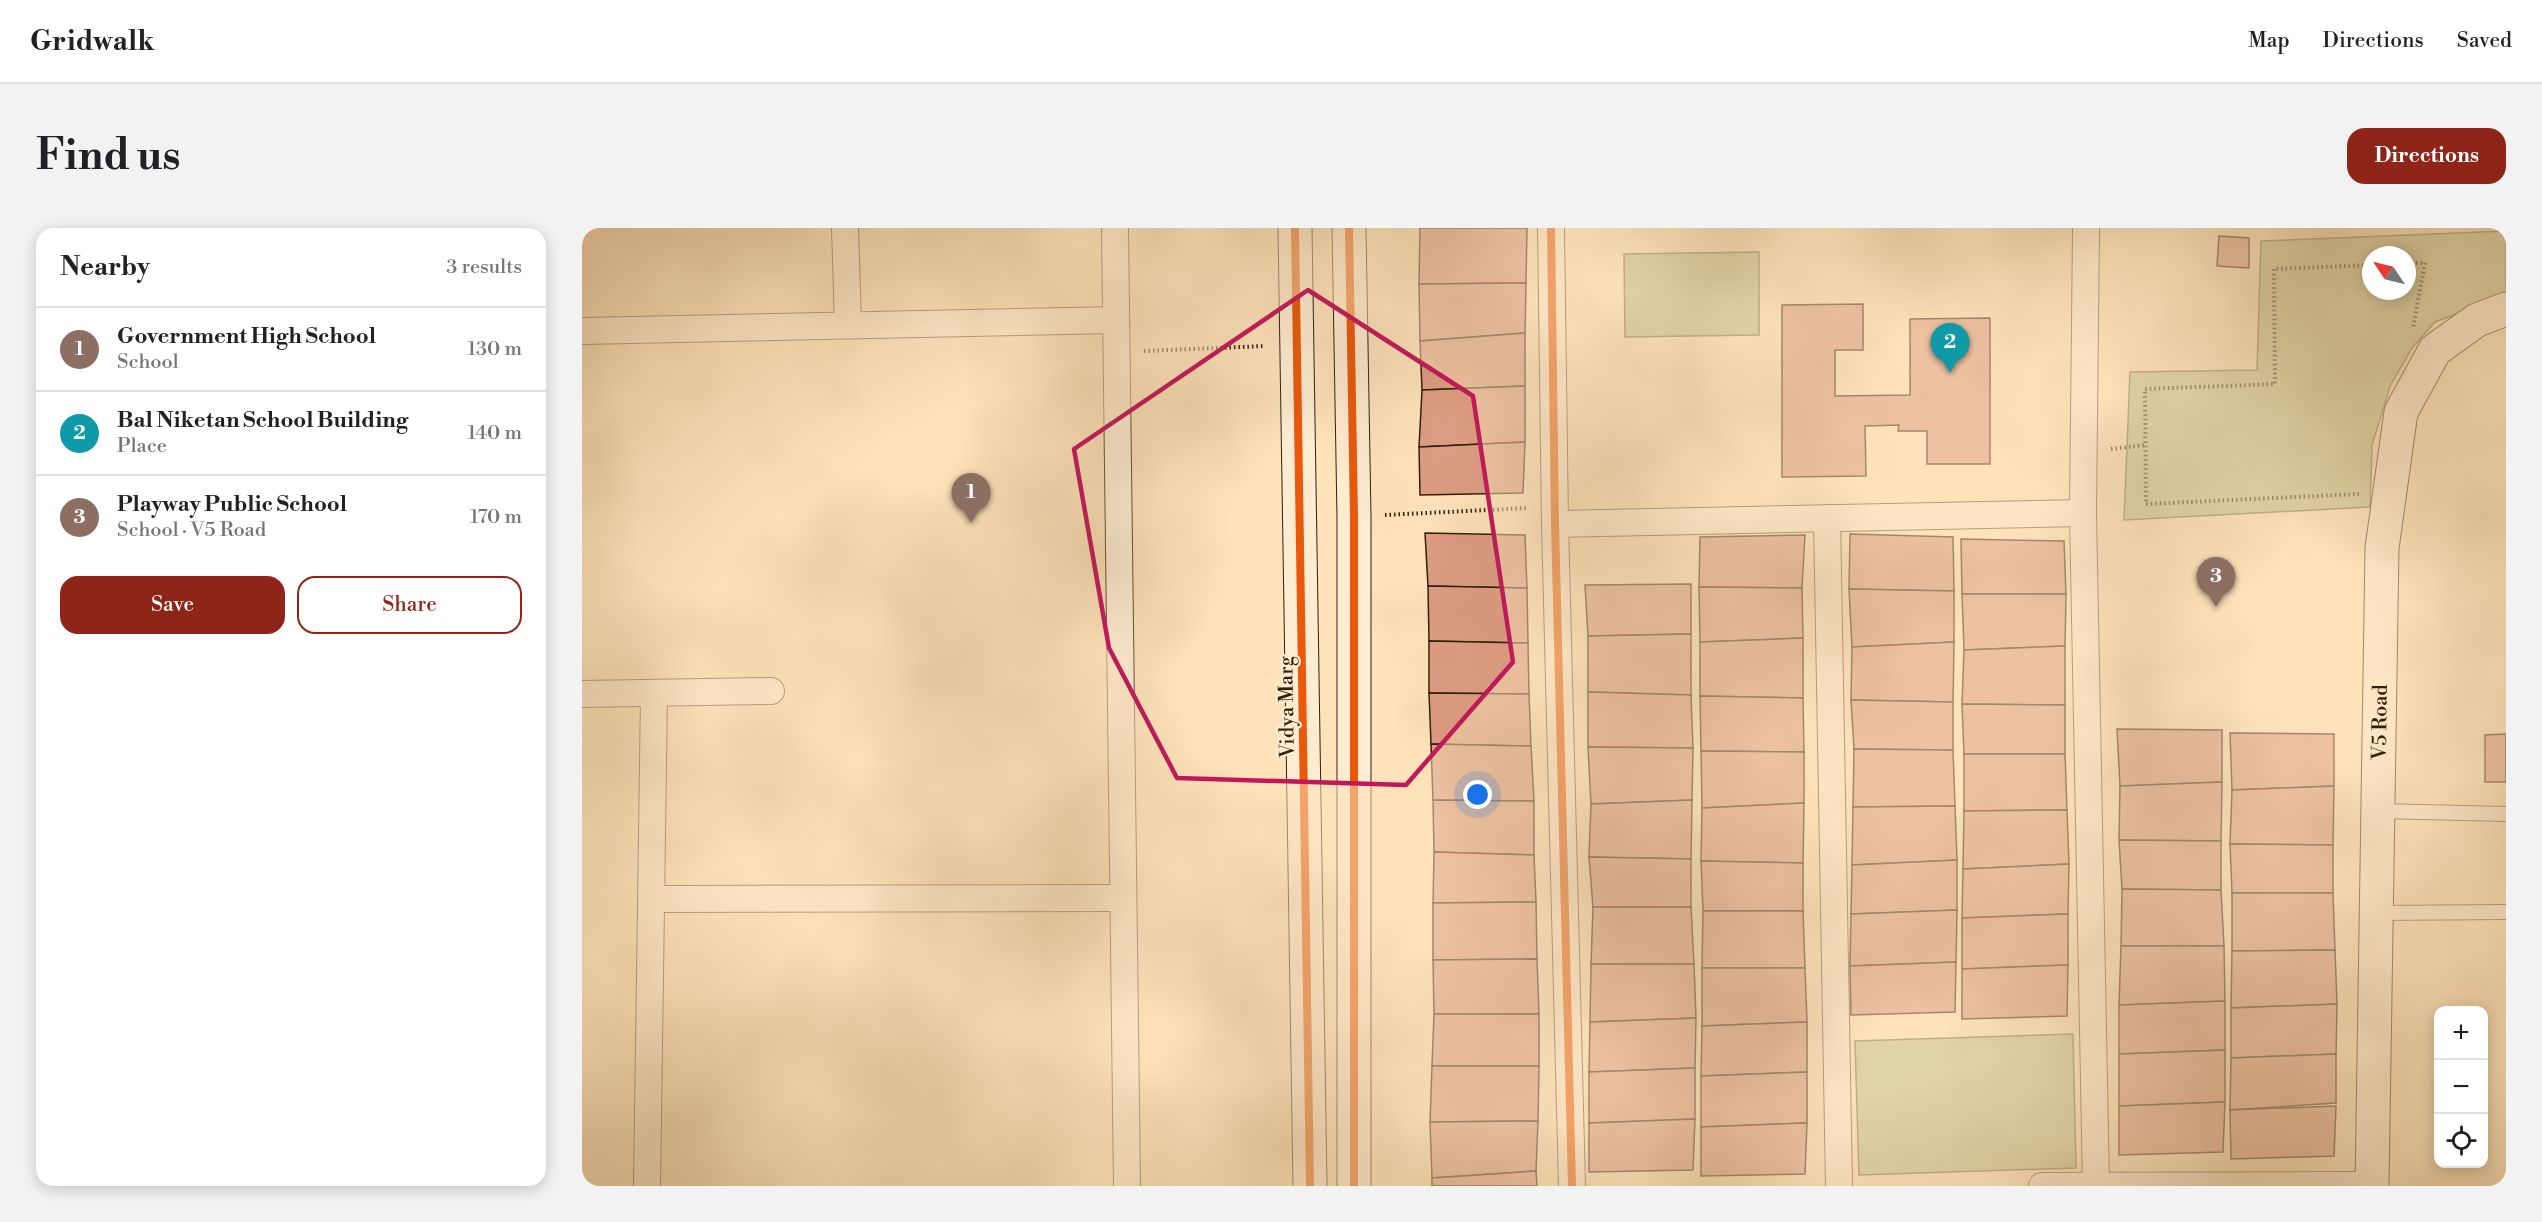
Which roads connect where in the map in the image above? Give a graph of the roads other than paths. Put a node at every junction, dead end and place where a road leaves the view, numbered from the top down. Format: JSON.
{"nodes":[{"id":1,"x":845,"y":228,"type":"edge"},
{"id":2,"x":1115,"y":228,"type":"edge"},
{"id":3,"x":1295,"y":228,"type":"edge"},
{"id":4,"x":1349,"y":228,"type":"edge"},
{"id":5,"x":1551,"y":228,"type":"edge"},
{"id":6,"x":2086,"y":228,"type":"edge"},
{"id":7,"x":2506,"y":309,"type":"edge"},
{"id":8,"x":1116,"y":320,"type":"junction"},
{"id":9,"x":848,"y":324,"type":"junction"},
{"id":10,"x":582,"y":331,"type":"edge"},
{"id":11,"x":2083,"y":513,"type":"junction"},
{"id":12,"x":1555,"y":515,"type":"junction"},
{"id":13,"x":1827,"y":518,"type":"junction"},
{"id":14,"x":771,"y":692,"type":"dead end"},
{"id":15,"x":582,"y":694,"type":"edge"},
{"id":16,"x":654,"y":694,"type":"junction"},
{"id":17,"x":2379,"y":811,"type":"junction"},
{"id":18,"x":2506,"y":814,"type":"edge"},
{"id":19,"x":1123,"y":898,"type":"junction"},
{"id":20,"x":651,"y":899,"type":"junction"},
{"id":21,"x":2506,"y":912,"type":"edge"},
{"id":22,"x":2376,"y":913,"type":"junction"},
{"id":23,"x":2096,"y":1185,"type":"edge"},
{"id":24,"x":647,"y":1186,"type":"edge"},
{"id":25,"x":1127,"y":1186,"type":"edge"},
{"id":26,"x":1310,"y":1186,"type":"edge"},
{"id":27,"x":1354,"y":1186,"type":"edge"},
{"id":28,"x":1572,"y":1186,"type":"edge"},
{"id":29,"x":1839,"y":1186,"type":"edge"},
{"id":30,"x":2042,"y":1186,"type":"edge"},
{"id":31,"x":2372,"y":1186,"type":"edge"}],
"edges":[{"from":1,"to":9,"type":"street"},
{"from":2,"to":8,"type":"street"},
{"from":3,"to":26,"type":"main road","name":"Vidya Marg"},
{"from":4,"to":27,"type":"main road"},
{"from":5,"to":12,"type":"street"},
{"from":6,"to":11,"type":"street"},
{"from":7,"to":17,"type":"main road","name":"V5 Road"},
{"from":8,"to":9,"type":"street"},
{"from":8,"to":19,"type":"street"},
{"from":9,"to":10,"type":"street"},
{"from":11,"to":13,"type":"street"},
{"from":11,"to":23,"type":"street"},
{"from":12,"to":13,"type":"street"},
{"from":12,"to":28,"type":"street"},
{"from":13,"to":29,"type":"street"},
{"from":14,"to":16,"type":"street"},
{"from":15,"to":16,"type":"street"},
{"from":16,"to":20,"type":"street"},
{"from":17,"to":18,"type":"lane"},
{"from":17,"to":22,"type":"main road","name":"V5 Road"},
{"from":19,"to":20,"type":"street"},
{"from":19,"to":25,"type":"street"},
{"from":20,"to":24,"type":"street"},
{"from":21,"to":22,"type":"lane"},
{"from":22,"to":31,"type":"main road","name":"V5 Road"},
{"from":23,"to":30,"type":"street"},
{"from":23,"to":31,"type":"street"}]}
